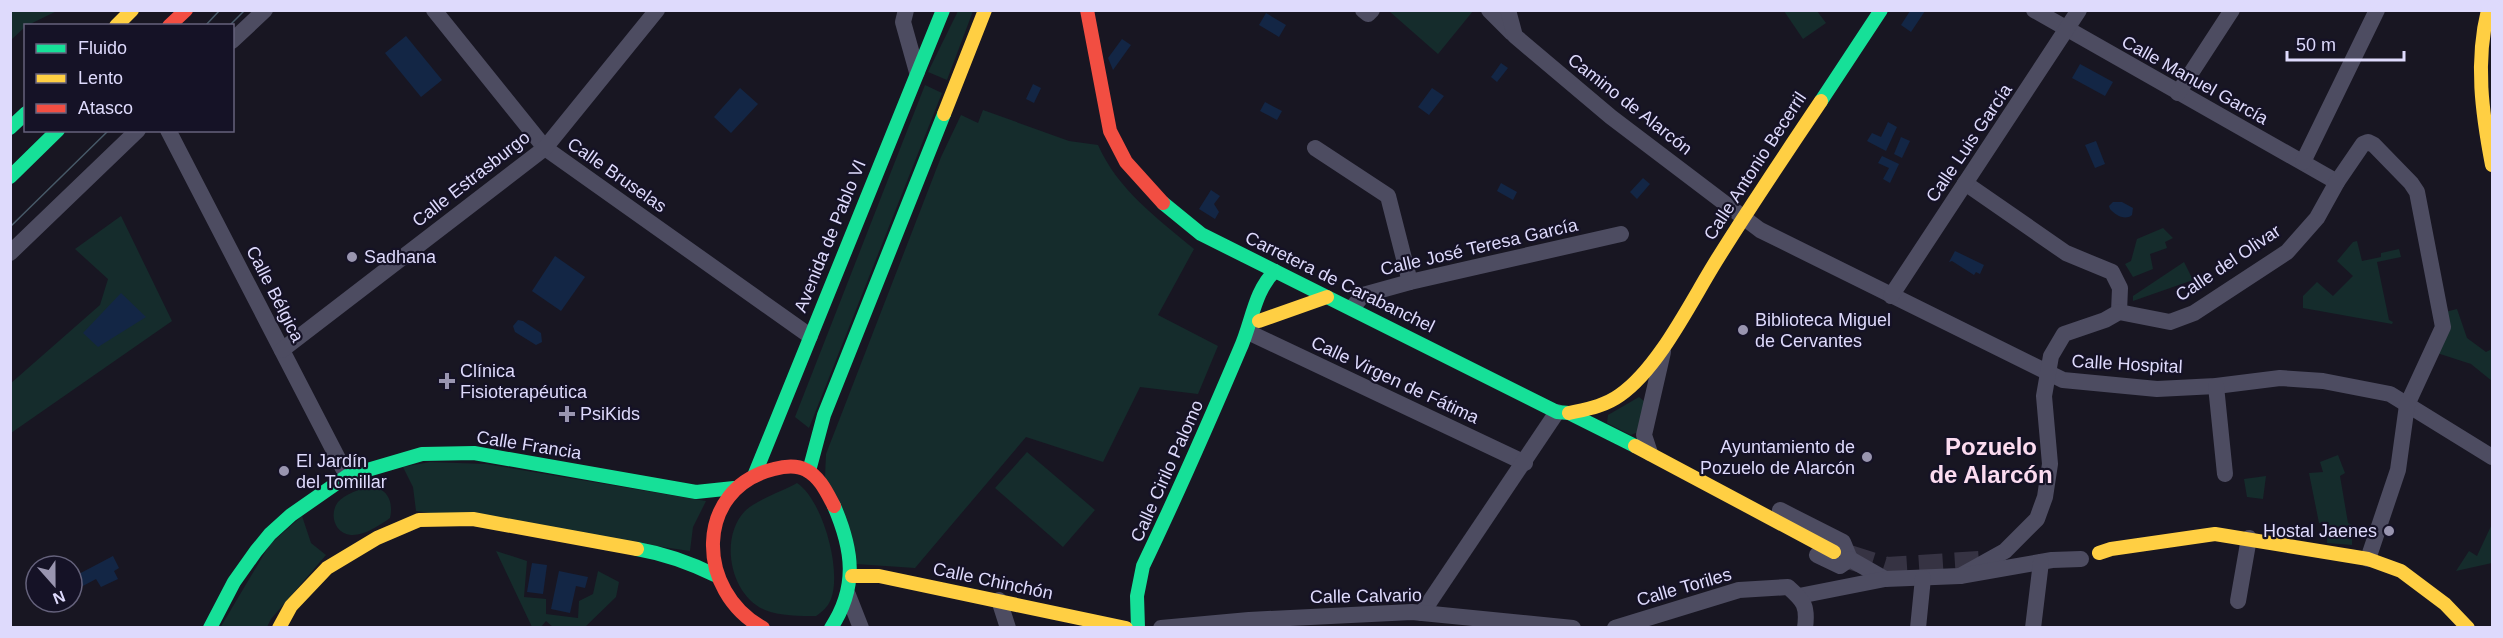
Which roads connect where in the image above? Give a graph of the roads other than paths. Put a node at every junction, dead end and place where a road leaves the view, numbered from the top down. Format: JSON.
{"nodes":[{"id":1,"x":130,"y":10,"type":"edge"},
{"id":2,"x":179,"y":10,"type":"edge"},
{"id":3,"x":186,"y":10,"type":"edge"},
{"id":4,"x":265,"y":10,"type":"edge"},
{"id":5,"x":434,"y":10,"type":"edge"},
{"id":6,"x":657,"y":10,"type":"edge"},
{"id":7,"x":890,"y":10,"type":"edge"},
{"id":8,"x":985,"y":10,"type":"edge"},
{"id":9,"x":1087,"y":10,"type":"edge"},
{"id":10,"x":1363,"y":10,"type":"edge"},
{"id":11,"x":1372,"y":10,"type":"edge"},
{"id":12,"x":1490,"y":10,"type":"edge"},
{"id":13,"x":1508,"y":10,"type":"edge"},
{"id":14,"x":1881,"y":10,"type":"edge"},
{"id":15,"x":2034,"y":10,"type":"edge"},
{"id":16,"x":2079,"y":10,"type":"edge"},
{"id":17,"x":2232,"y":10,"type":"edge"},
{"id":18,"x":2377,"y":10,"type":"edge"},
{"id":19,"x":2488,"y":10,"type":"edge"},
{"id":20,"x":943,"y":12,"type":"edge"},
{"id":21,"x":905,"y":16,"type":"edge"},
{"id":22,"x":117,"y":24,"type":"edge"},
{"id":23,"x":166,"y":24,"type":"edge"},
{"id":24,"x":172,"y":24,"type":"edge"},
{"id":25,"x":2066,"y":31,"type":"junction"},
{"id":26,"x":1515,"y":36,"type":"junction"},
{"id":27,"x":234,"y":39,"type":"edge"},
{"id":28,"x":917,"y":72,"type":"junction"},
{"id":29,"x":2178,"y":93,"type":"junction"},
{"id":30,"x":24,"y":115,"type":"edge"},
{"id":31,"x":10,"y":128,"type":"edge"},
{"id":32,"x":56,"y":132,"type":"edge"},
{"id":33,"x":136,"y":132,"type":"edge"},
{"id":34,"x":169,"y":132,"type":"edge"},
{"id":35,"x":545,"y":147,"type":"junction"},
{"id":36,"x":1315,"y":148,"type":"dead end"},
{"id":37,"x":2302,"y":162,"type":"junction"},
{"id":38,"x":2493,"y":165,"type":"edge"},
{"id":39,"x":10,"y":177,"type":"edge"},
{"id":40,"x":2337,"y":182,"type":"junction"},
{"id":41,"x":1965,"y":183,"type":"junction"},
{"id":42,"x":1743,"y":218,"type":"junction"},
{"id":43,"x":1621,"y":234,"type":"dead end"},
{"id":44,"x":10,"y":253,"type":"edge"},
{"id":45,"x":1275,"y":271,"type":"junction"},
{"id":46,"x":1410,"y":282,"type":"junction"},
{"id":47,"x":1891,"y":296,"type":"junction"},
{"id":48,"x":1328,"y":297,"type":"junction"},
{"id":49,"x":1352,"y":308,"type":"junction"},
{"id":50,"x":2119,"y":312,"type":"junction"},
{"id":51,"x":1254,"y":326,"type":"junction"},
{"id":52,"x":810,"y":336,"type":"junction"},
{"id":53,"x":1665,"y":345,"type":"junction"},
{"id":54,"x":282,"y":350,"type":"junction"},
{"id":55,"x":2049,"y":372,"type":"junction"},
{"id":56,"x":2216,"y":386,"type":"junction"},
{"id":57,"x":2407,"y":405,"type":"junction"},
{"id":58,"x":1563,"y":412,"type":"junction"},
{"id":59,"x":1650,"y":453,"type":"junction"},
{"id":60,"x":2493,"y":457,"type":"edge"},
{"id":61,"x":1525,"y":463,"type":"junction"},
{"id":62,"x":809,"y":471,"type":"junction"},
{"id":63,"x":2225,"y":474,"type":"dead end"},
{"id":64,"x":347,"y":476,"type":"junction"},
{"id":65,"x":754,"y":476,"type":"junction"},
{"id":66,"x":1697,"y":479,"type":"junction"},
{"id":67,"x":734,"y":489,"type":"junction"},
{"id":68,"x":2249,"y":538,"type":"junction"},
{"id":69,"x":1834,"y":552,"type":"tunnel mouth"},
{"id":70,"x":2099,"y":553,"type":"dead end"},
{"id":71,"x":2360,"y":557,"type":"junction"},
{"id":72,"x":2081,"y":559,"type":"dead end"},
{"id":73,"x":1850,"y":560,"type":"junction"},
{"id":74,"x":2041,"y":562,"type":"junction"},
{"id":75,"x":717,"y":576,"type":"junction"},
{"id":76,"x":852,"y":576,"type":"junction"},
{"id":77,"x":1960,"y":576,"type":"junction"},
{"id":78,"x":1923,"y":578,"type":"junction"},
{"id":79,"x":1885,"y":579,"type":"junction"},
{"id":80,"x":848,"y":595,"type":"junction"},
{"id":81,"x":1799,"y":596,"type":"junction"},
{"id":82,"x":999,"y":600,"type":"junction"},
{"id":83,"x":2238,"y":601,"type":"dead end"},
{"id":84,"x":1418,"y":618,"type":"edge"},
{"id":85,"x":1134,"y":624,"type":"edge"},
{"id":86,"x":1252,"y":624,"type":"edge"},
{"id":87,"x":210,"y":627,"type":"edge"},
{"id":88,"x":279,"y":627,"type":"edge"},
{"id":89,"x":763,"y":627,"type":"edge"},
{"id":90,"x":831,"y":627,"type":"edge"},
{"id":91,"x":861,"y":627,"type":"edge"},
{"id":92,"x":1008,"y":627,"type":"edge"},
{"id":93,"x":1152,"y":627,"type":"edge"},
{"id":94,"x":1161,"y":627,"type":"edge"},
{"id":95,"x":1573,"y":627,"type":"edge"},
{"id":96,"x":1615,"y":627,"type":"edge"},
{"id":97,"x":1805,"y":627,"type":"edge"},
{"id":98,"x":1918,"y":627,"type":"edge"},
{"id":99,"x":2033,"y":627,"type":"edge"},
{"id":100,"x":2468,"y":627,"type":"edge"}],
"edges":[{"from":1,"to":22,"type":"main road"},
{"from":2,"to":23,"type":"main road"},
{"from":3,"to":24,"type":"main road"},
{"from":4,"to":27,"type":"street"},
{"from":5,"to":35,"type":"street","name":"Calle Bruselas"},
{"from":6,"to":35,"type":"street","name":"Calle Estrasburgo"},
{"from":7,"to":21,"type":"street"},
{"from":8,"to":62,"type":"main road"},
{"from":9,"to":45,"type":"main road","name":"Carretera de Carabanchel"},
{"from":10,"to":11,"type":"street"},
{"from":12,"to":26,"type":"street","name":"Camino de Alarcón"},
{"from":13,"to":26,"type":"street"},
{"from":14,"to":42,"type":"main road","name":"Calle Antonio Becerril"},
{"from":15,"to":25,"type":"street","name":"Calle Manuel García"},
{"from":16,"to":25,"type":"street","name":"Calle Luis García"},
{"from":17,"to":29,"type":"street"},
{"from":18,"to":37,"type":"street"},
{"from":19,"to":38,"type":"main road"},
{"from":20,"to":28,"type":"main road","name":"Avenida de Pablo VI"},
{"from":21,"to":28,"type":"street"},
{"from":25,"to":29,"type":"street","name":"Calle Manuel García"},
{"from":25,"to":41,"type":"street","name":"Calle Luis García"},
{"from":26,"to":42,"type":"street","name":"Camino de Alarcón"},
{"from":28,"to":52,"type":"main road","name":"Avenida de Pablo VI"},
{"from":29,"to":37,"type":"street","name":"Calle Manuel García"},
{"from":30,"to":31,"type":"main road"},
{"from":32,"to":39,"type":"main road"},
{"from":33,"to":44,"type":"street"},
{"from":34,"to":54,"type":"street","name":"Calle Bélgica"},
{"from":35,"to":52,"type":"street","name":"Calle Bruselas"},
{"from":35,"to":54,"type":"street","name":"Calle Estrasburgo"},
{"from":36,"to":46,"type":"street"},
{"from":37,"to":40,"type":"street","name":"Calle Manuel García"},
{"from":40,"to":50,"type":"street","name":"Calle del Olivar"},
{"from":40,"to":57,"type":"street","name":"Calle del Olivar"},
{"from":41,"to":47,"type":"street","name":"Calle Luis García"},
{"from":41,"to":50,"type":"street"},
{"from":42,"to":47,"type":"street","name":"Calle Hospital"},
{"from":42,"to":53,"type":"main road","name":"Calle Antonio Becerril"},
{"from":43,"to":46,"type":"street","name":"Calle José Teresa García"},
{"from":45,"to":48,"type":"main road","name":"Carretera de Carabanchel"},
{"from":45,"to":51,"type":"main road","name":"Calle Cirilo Palomo"},
{"from":45,"to":51,"type":"main road","name":"Calle Cirilo Palomo"},
{"from":46,"to":49,"type":"street","name":"Calle José Teresa García"},
{"from":47,"to":55,"type":"street","name":"Calle Hospital"},
{"from":48,"to":49,"type":"main road","name":"Carretera de Carabanchel"},
{"from":48,"to":51,"type":"main road"},
{"from":49,"to":58,"type":"main road","name":"Carretera de Carabanchel"},
{"from":50,"to":55,"type":"street"},
{"from":51,"to":61,"type":"street","name":"Calle Virgen de Fátima"},
{"from":51,"to":85,"type":"main road","name":"Calle Cirilo Palomo"},
{"from":52,"to":65,"type":"main road","name":"Avenida de Pablo VI"},
{"from":53,"to":58,"type":"main road","name":"Calle Antonio Becerril"},
{"from":53,"to":59,"type":"street","name":"Calle Antonio Becerril"},
{"from":54,"to":64,"type":"street","name":"Calle Bélgica"},
{"from":55,"to":56,"type":"street","name":"Calle Hospital"},
{"from":55,"to":77,"type":"street"},
{"from":56,"to":57,"type":"street","name":"Calle Hospital"},
{"from":56,"to":63,"type":"street"},
{"from":57,"to":60,"type":"street","name":"Calle Hospital"},
{"from":57,"to":71,"type":"street"},
{"from":58,"to":59,"type":"main road","name":"Carretera de Carabanchel"},
{"from":58,"to":61,"type":"street"},
{"from":59,"to":66,"type":"main road","name":"Carretera de Carabanchel"},
{"from":61,"to":84,"type":"street"},
{"from":62,"to":65,"type":"main road"},
{"from":62,"to":76,"type":"main road"},
{"from":64,"to":67,"type":"main road","name":"Calle Francia"},
{"from":64,"to":87,"type":"main road","name":"Calle Francia"},
{"from":65,"to":67,"type":"main road"},
{"from":66,"to":69,"type":"main road","name":"Carretera de Carabanchel"},
{"from":66,"to":73,"type":"street"},
{"from":66,"to":73,"type":"street","name":"Carretera de Carabanchel"},
{"from":67,"to":75,"type":"main road"},
{"from":68,"to":70,"type":"main road"},
{"from":68,"to":71,"type":"main road"},
{"from":68,"to":83,"type":"street"},
{"from":71,"to":100,"type":"main road"},
{"from":72,"to":74,"type":"street"},
{"from":73,"to":79,"type":"street","name":"Carretera de Carabanchel"},
{"from":74,"to":77,"type":"street"},
{"from":74,"to":99,"type":"street"},
{"from":75,"to":88,"type":"main road"},
{"from":75,"to":89,"type":"main road"},
{"from":76,"to":80,"type":"main road"},
{"from":76,"to":82,"type":"main road","name":"Calle Chinchón"},
{"from":77,"to":78,"type":"street"},
{"from":78,"to":79,"type":"street"},
{"from":78,"to":98,"type":"street"},
{"from":79,"to":81,"type":"street"},
{"from":80,"to":90,"type":"main road"},
{"from":80,"to":91,"type":"street"},
{"from":81,"to":96,"type":"street","name":"Calle Toriles"},
{"from":81,"to":97,"type":"street"},
{"from":82,"to":85,"type":"main road","name":"Calle Chinchón"},
{"from":82,"to":92,"type":"street"},
{"from":84,"to":86,"type":"street","name":"Calle Calvario"},
{"from":84,"to":95,"type":"street","name":"Calle Calvario"},
{"from":85,"to":93,"type":"street"},
{"from":86,"to":94,"type":"street","name":"Calle Calvario"}]}
